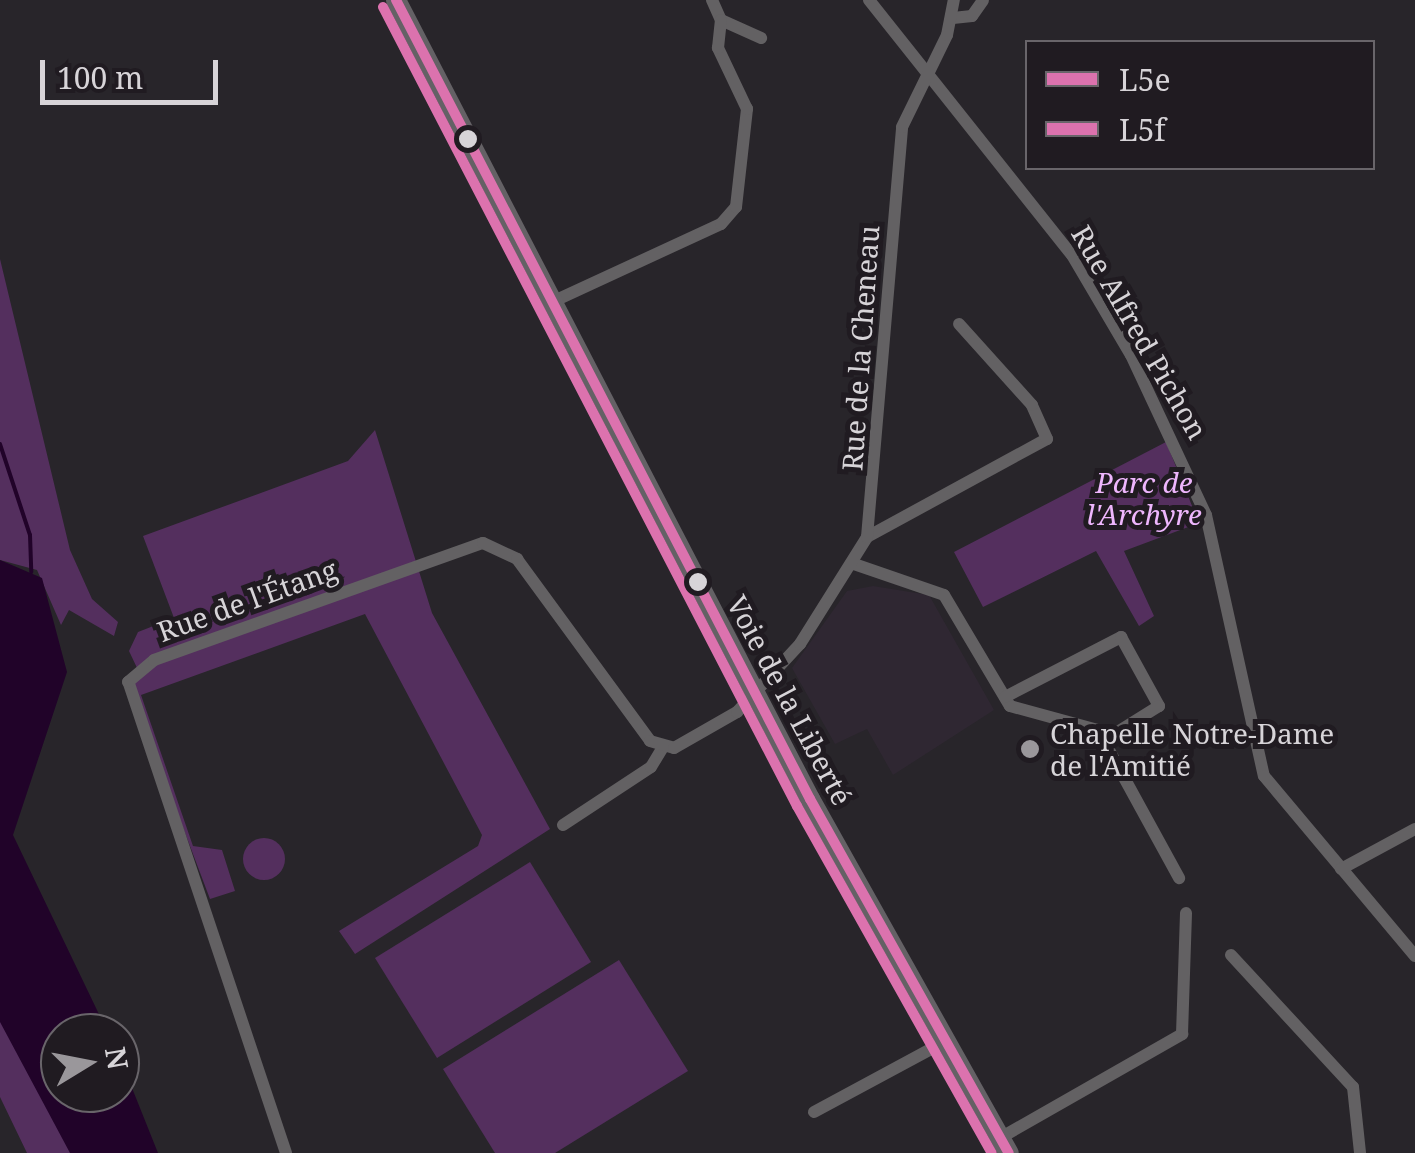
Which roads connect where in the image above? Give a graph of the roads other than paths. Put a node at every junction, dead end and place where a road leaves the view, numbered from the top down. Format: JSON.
{"nodes":[{"id":1,"x":396,"y":0,"type":"edge"},
{"id":2,"x":712,"y":0,"type":"edge"},
{"id":3,"x":869,"y":0,"type":"edge"},
{"id":4,"x":954,"y":0,"type":"edge"},
{"id":5,"x":983,"y":0,"type":"edge"},
{"id":6,"x":953,"y":18,"type":"junction"},
{"id":7,"x":721,"y":20,"type":"junction"},
{"id":8,"x":762,"y":38,"type":"dead end"},
{"id":9,"x":926,"y":71,"type":"junction"},
{"id":10,"x":552,"y":302,"type":"junction"},
{"id":11,"x":959,"y":324,"type":"dead end"},
{"id":12,"x":867,"y":537,"type":"junction"},
{"id":13,"x":854,"y":564,"type":"junction"},
{"id":14,"x":755,"y":695,"type":"junction"},
{"id":15,"x":1004,"y":698,"type":"junction"},
{"id":16,"x":1103,"y":740,"type":"junction"},
{"id":17,"x":663,"y":747,"type":"junction"},
{"id":18,"x":563,"y":825,"type":"dead end"},
{"id":19,"x":1415,"y":829,"type":"edge"},
{"id":20,"x":1341,"y":868,"type":"junction"},
{"id":21,"x":1179,"y":878,"type":"dead end"},
{"id":22,"x":1186,"y":913,"type":"dead end"},
{"id":23,"x":1230,"y":954,"type":"dead end"},
{"id":24,"x":1415,"y":956,"type":"edge"},
{"id":25,"x":946,"y":1041,"type":"junction"},
{"id":26,"x":814,"y":1112,"type":"dead end"},
{"id":27,"x":1005,"y":1146,"type":"edge"},
{"id":28,"x":286,"y":1153,"type":"edge"},
{"id":29,"x":1360,"y":1153,"type":"edge"}],
"edges":[{"from":1,"to":10,"type":"main road","name":"Voie de la Liberté"},
{"from":2,"to":7,"type":"street"},
{"from":3,"to":9,"type":"street","name":"Rue Alfred Pichon"},
{"from":4,"to":6,"type":"street"},
{"from":5,"to":6,"type":"street"},
{"from":6,"to":9,"type":"street","name":"Rue de la Cheneau"},
{"from":7,"to":8,"type":"street"},
{"from":7,"to":10,"type":"street"},
{"from":9,"to":12,"type":"street","name":"Rue de la Cheneau"},
{"from":9,"to":20,"type":"street","name":"Rue Alfred Pichon"},
{"from":10,"to":14,"type":"main road","name":"Voie de la Liberté"},
{"from":11,"to":12,"type":"street"},
{"from":12,"to":13,"type":"street","name":"Rue de la Cheneau"},
{"from":13,"to":14,"type":"street","name":"Rue de la Cheneau"},
{"from":13,"to":15,"type":"street"},
{"from":14,"to":17,"type":"street","name":"Rue de la Cheneau"},
{"from":14,"to":25,"type":"main road","name":"Voie de la Liberté"},
{"from":15,"to":16,"type":"street"},
{"from":15,"to":16,"type":"street"},
{"from":16,"to":21,"type":"street"},
{"from":17,"to":18,"type":"street"},
{"from":17,"to":28,"type":"street","name":"Rue de l'Étang"},
{"from":19,"to":20,"type":"street"},
{"from":20,"to":24,"type":"street","name":"Rue Alfred Pichon"},
{"from":22,"to":27,"type":"street"},
{"from":23,"to":29,"type":"street"},
{"from":25,"to":26,"type":"street"},
{"from":25,"to":27,"type":"main road","name":"Voie de la Liberté"}]}
